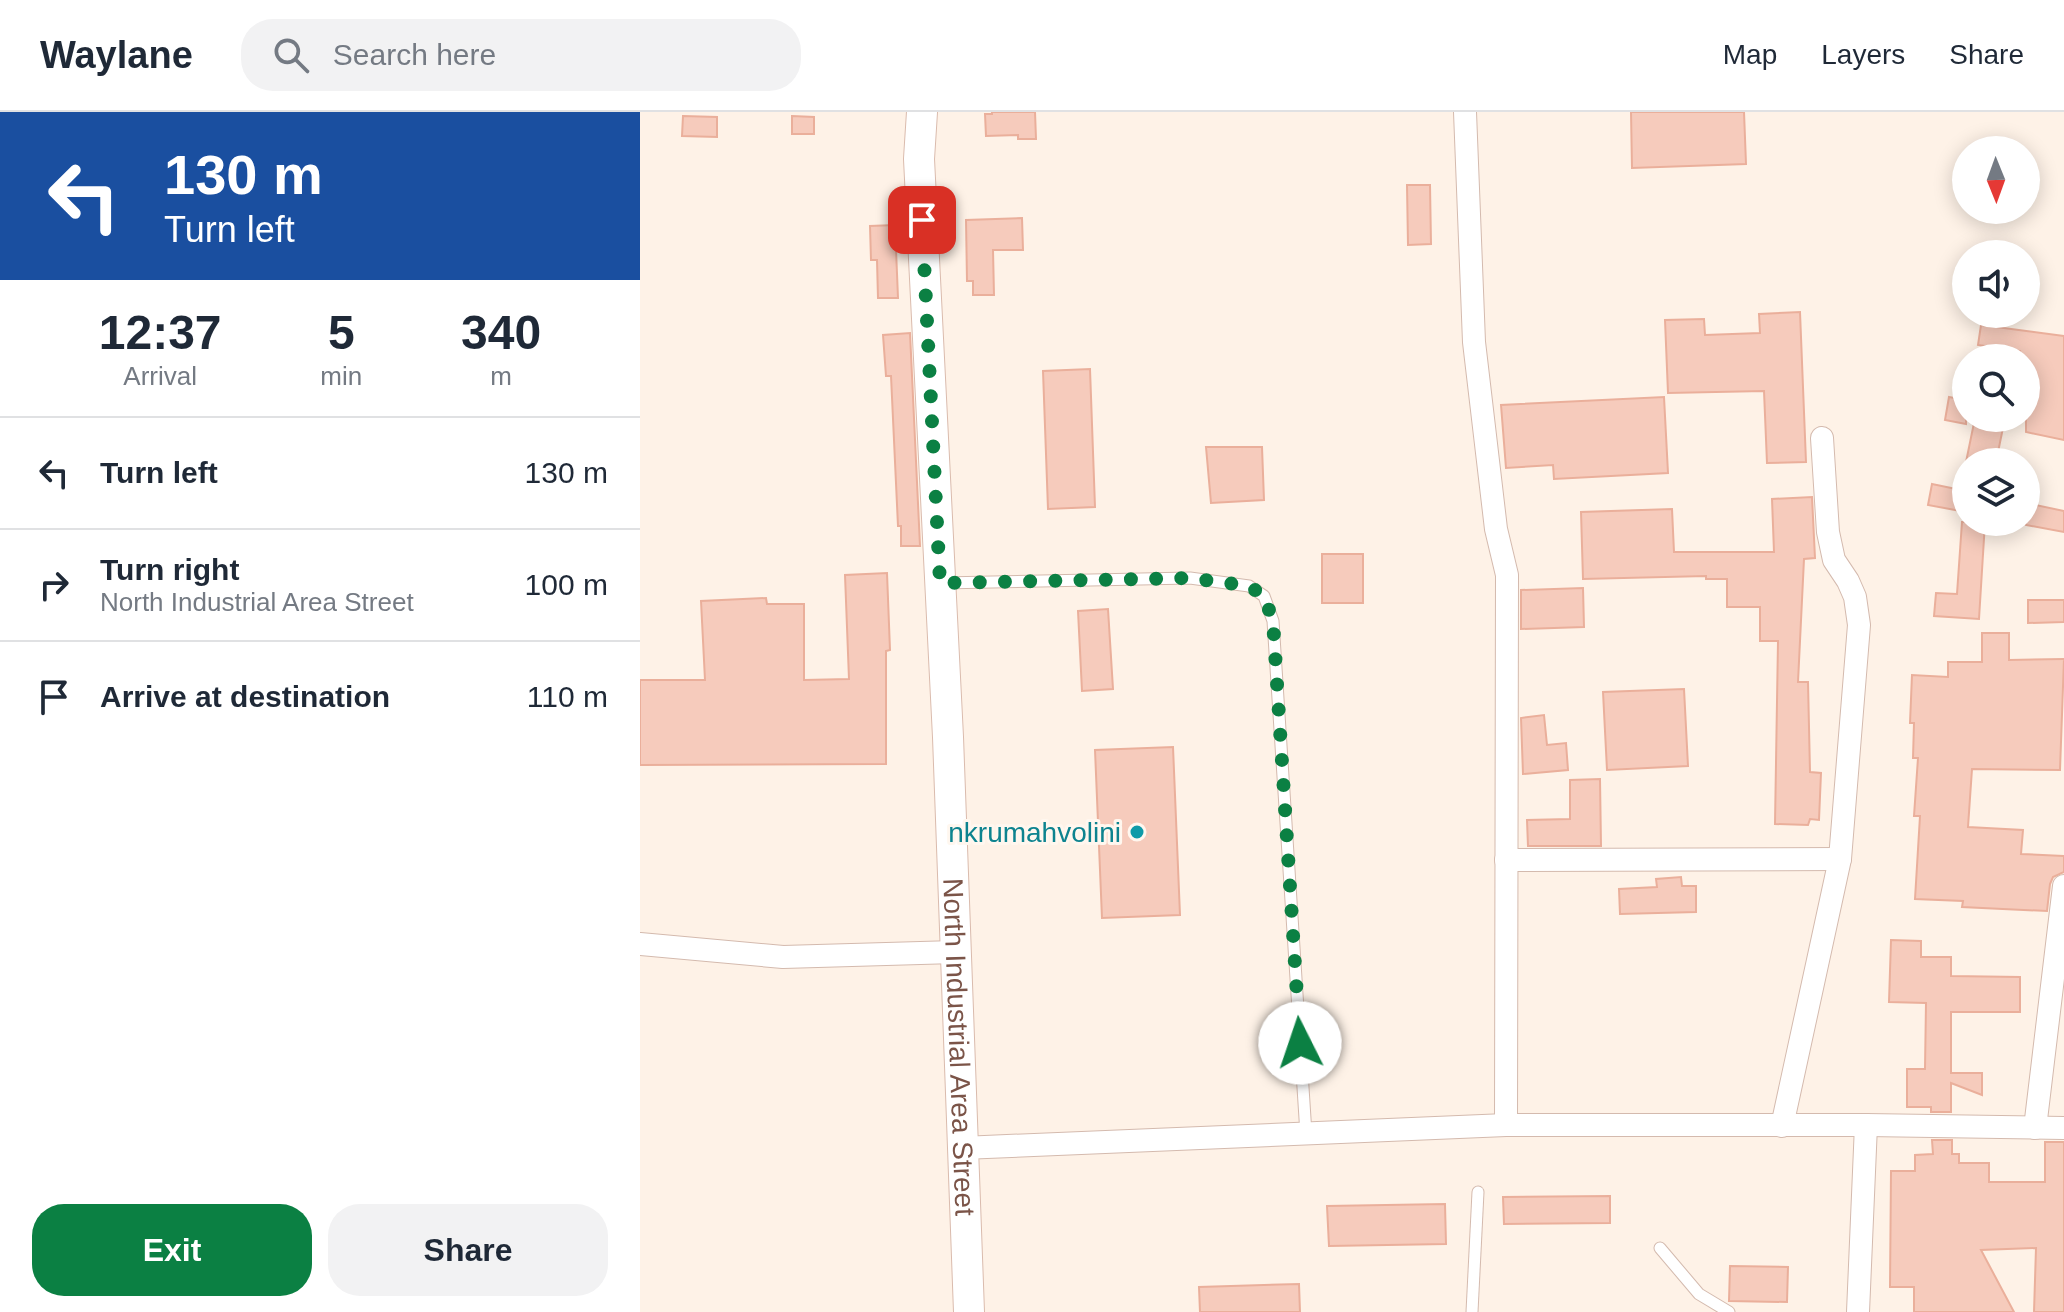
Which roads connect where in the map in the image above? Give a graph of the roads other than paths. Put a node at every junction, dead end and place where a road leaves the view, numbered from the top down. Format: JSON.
{"nodes":[{"id":1,"x":922,"y":112,"type":"edge"},
{"id":2,"x":1465,"y":112,"type":"edge"},
{"id":3,"x":1822,"y":438,"type":"dead end"},
{"id":4,"x":940,"y":583,"type":"junction"},
{"id":5,"x":1840,"y":859,"type":"junction"},
{"id":6,"x":1506,"y":860,"type":"junction"},
{"id":7,"x":2064,"y":886,"type":"edge"},
{"id":8,"x":640,"y":944,"type":"edge"},
{"id":9,"x":955,"y":952,"type":"junction"},
{"id":10,"x":1506,"y":1125,"type":"junction"},
{"id":11,"x":1866,"y":1125,"type":"junction"},
{"id":12,"x":1782,"y":1126,"type":"junction"},
{"id":13,"x":2035,"y":1128,"type":"junction"},
{"id":14,"x":2064,"y":1128,"type":"edge"},
{"id":15,"x":1306,"y":1134,"type":"junction"},
{"id":16,"x":962,"y":1148,"type":"junction"},
{"id":17,"x":1478,"y":1192,"type":"dead end"},
{"id":18,"x":1660,"y":1248,"type":"dead end"},
{"id":19,"x":969,"y":1312,"type":"edge"},
{"id":20,"x":1472,"y":1312,"type":"edge"},
{"id":21,"x":1729,"y":1312,"type":"edge"},
{"id":22,"x":1858,"y":1312,"type":"edge"}],
"edges":[{"from":1,"to":4,"type":"main road","name":"North Industrial Area Street"},
{"from":2,"to":6,"type":"street"},
{"from":3,"to":5,"type":"street"},
{"from":4,"to":9,"type":"main road","name":"North Industrial Area Street"},
{"from":4,"to":15,"type":"lane"},
{"from":5,"to":6,"type":"street"},
{"from":5,"to":12,"type":"street"},
{"from":6,"to":10,"type":"street"},
{"from":7,"to":13,"type":"street"},
{"from":8,"to":9,"type":"street"},
{"from":9,"to":16,"type":"main road","name":"North Industrial Area Street"},
{"from":10,"to":12,"type":"street"},
{"from":10,"to":15,"type":"street"},
{"from":11,"to":12,"type":"street"},
{"from":11,"to":13,"type":"street"},
{"from":11,"to":22,"type":"street"},
{"from":13,"to":14,"type":"street"},
{"from":15,"to":16,"type":"street"},
{"from":16,"to":19,"type":"main road","name":"North Industrial Area Street"},
{"from":17,"to":20,"type":"lane"},
{"from":18,"to":21,"type":"lane"}]}
